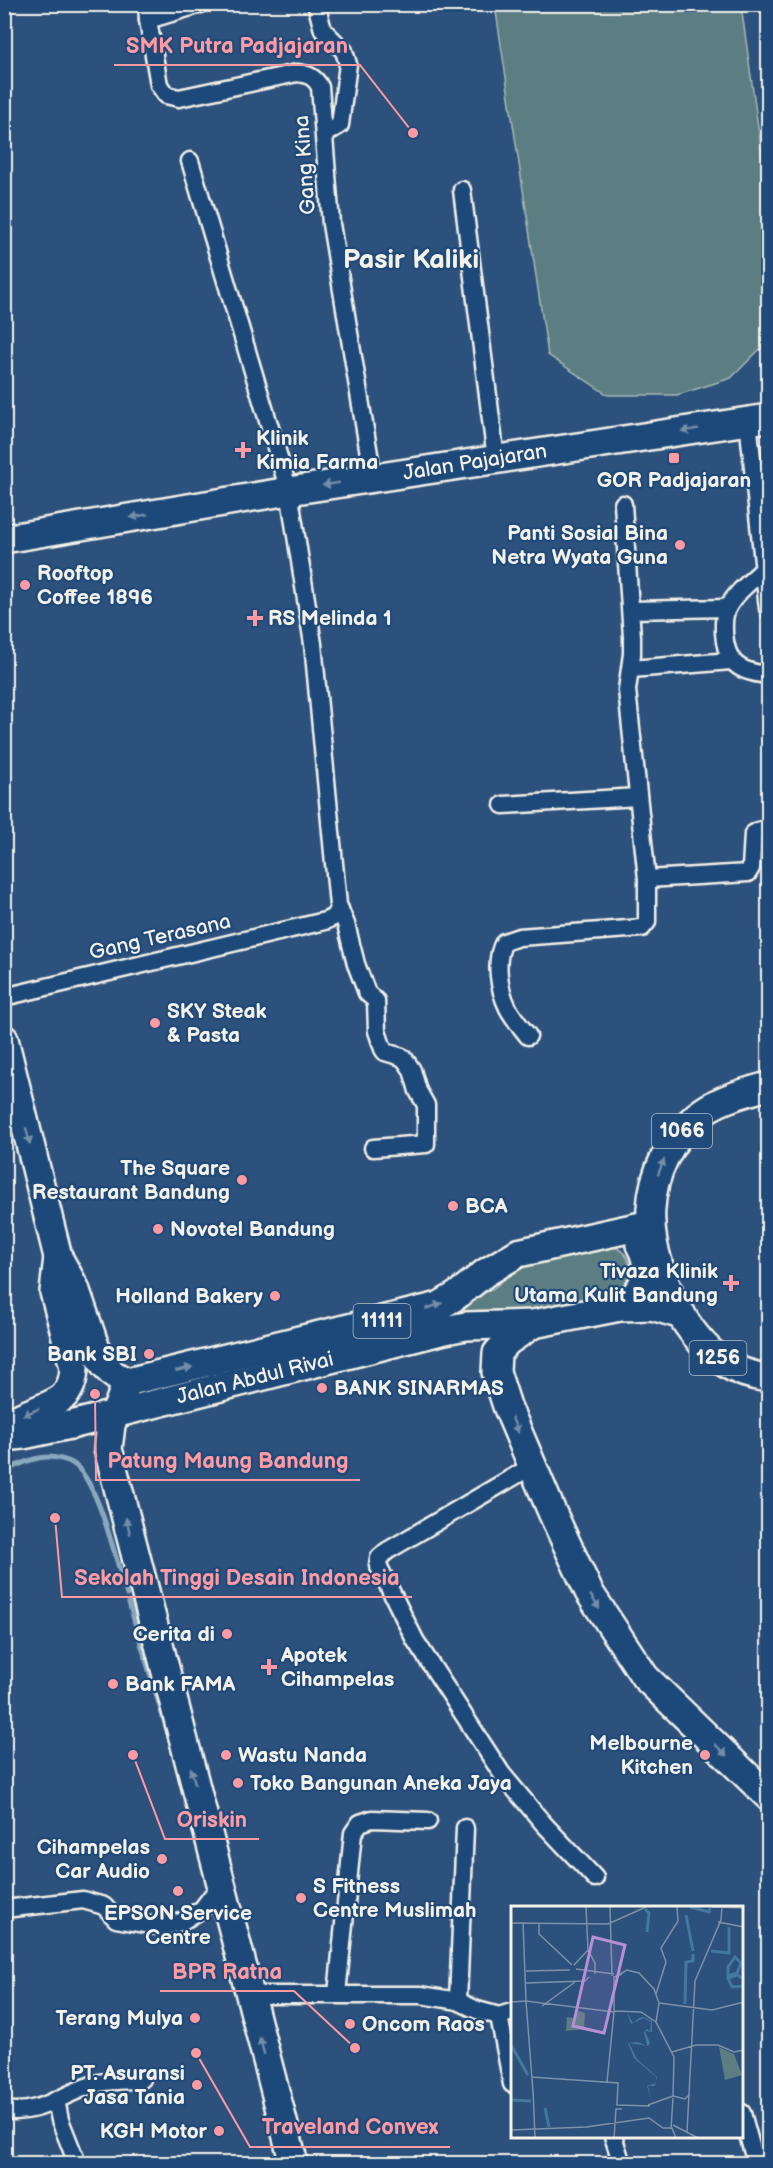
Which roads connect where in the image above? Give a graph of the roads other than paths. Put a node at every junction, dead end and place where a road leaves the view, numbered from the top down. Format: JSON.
{"nodes":[{"id":1,"x":201,"y":4,"type":"edge"},
{"id":2,"x":315,"y":4,"type":"edge"},
{"id":3,"x":148,"y":12,"type":"edge"},
{"id":4,"x":325,"y":134,"type":"junction"},
{"id":5,"x":190,"y":160,"type":"dead end"},
{"id":6,"x":462,"y":190,"type":"dead end"},
{"id":7,"x":758,"y":420,"type":"edge"},
{"id":8,"x":496,"y":459,"type":"junction"},
{"id":9,"x":373,"y":478,"type":"junction"},
{"id":10,"x":289,"y":491,"type":"junction"},
{"id":11,"x":623,"y":504,"type":"dead end"},
{"id":12,"x":4,"y":538,"type":"edge"},
{"id":13,"x":765,"y":568,"type":"junction"},
{"id":14,"x":727,"y":608,"type":"junction"},
{"id":15,"x":768,"y":609,"type":"edge"},
{"id":16,"x":631,"y":610,"type":"junction"},
{"id":17,"x":731,"y":660,"type":"junction"},
{"id":18,"x":631,"y":669,"type":"junction"},
{"id":19,"x":768,"y":675,"type":"edge"},
{"id":20,"x":638,"y":797,"type":"junction"},
{"id":21,"x":502,"y":805,"type":"dead end"},
{"id":22,"x":768,"y":828,"type":"edge"},
{"id":23,"x":648,"y":879,"type":"junction"},
{"id":24,"x":340,"y":909,"type":"junction"},
{"id":25,"x":4,"y":997,"type":"edge"},
{"id":26,"x":528,"y":1036,"type":"dead end"},
{"id":27,"x":4,"y":1039,"type":"edge"},
{"id":28,"x":768,"y":1086,"type":"edge"},
{"id":29,"x":373,"y":1148,"type":"dead end"},
{"id":30,"x":651,"y":1224,"type":"junction"},
{"id":31,"x":623,"y":1230,"type":"junction"},
{"id":32,"x":58,"y":1257,"type":"junction"},
{"id":33,"x":620,"y":1307,"type":"junction"},
{"id":34,"x":682,"y":1315,"type":"junction"},
{"id":35,"x":533,"y":1324,"type":"junction"},
{"id":36,"x":768,"y":1378,"type":"edge"},
{"id":37,"x":127,"y":1382,"type":"junction"},
{"id":38,"x":115,"y":1414,"type":"junction"},
{"id":39,"x":66,"y":1426,"type":"junction"},
{"id":40,"x":4,"y":1428,"type":"edge"},
{"id":41,"x":4,"y":1437,"type":"edge"},
{"id":42,"x":108,"y":1449,"type":"junction"},
{"id":43,"x":532,"y":1466,"type":"junction"},
{"id":44,"x":758,"y":1776,"type":"edge"},
{"id":45,"x":768,"y":1796,"type":"edge"},
{"id":46,"x":428,"y":1821,"type":"dead end"},
{"id":47,"x":465,"y":1828,"type":"dead end"},
{"id":48,"x":595,"y":1878,"type":"dead end"},
{"id":49,"x":217,"y":1891,"type":"junction"},
{"id":50,"x":4,"y":1909,"type":"edge"},
{"id":51,"x":337,"y":1994,"type":"junction"},
{"id":52,"x":249,"y":1995,"type":"junction"},
{"id":53,"x":458,"y":2001,"type":"junction"},
{"id":54,"x":505,"y":2014,"type":"edge"},
{"id":55,"x":511,"y":2074,"type":"edge"},
{"id":56,"x":142,"y":2079,"type":"dead end"},
{"id":57,"x":265,"y":2086,"type":"dead end"},
{"id":58,"x":56,"y":2100,"type":"junction"},
{"id":59,"x":4,"y":2110,"type":"edge"},
{"id":60,"x":743,"y":2120,"type":"edge"},
{"id":61,"x":614,"y":2138,"type":"edge"},
{"id":62,"x":74,"y":2163,"type":"edge"},
{"id":63,"x":284,"y":2163,"type":"edge"},
{"id":64,"x":294,"y":2163,"type":"edge"},
{"id":65,"x":622,"y":2163,"type":"edge"},
{"id":66,"x":756,"y":2163,"type":"edge"}],
"edges":[{"from":1,"to":3,"type":"street"},
{"from":2,"to":4,"type":"street"},
{"from":3,"to":4,"type":"street","name":"Gang Kina"},
{"from":4,"to":9,"type":"street","name":"Gang Kina"},
{"from":5,"to":10,"type":"street"},
{"from":6,"to":8,"type":"street"},
{"from":7,"to":8,"type":"main road","name":"Jalan Pajajaran","one_way":true},
{"from":7,"to":13,"type":"street"},
{"from":8,"to":9,"type":"main road","name":"Jalan Pajajaran"},
{"from":9,"to":10,"type":"main road","name":"Jalan Pajajaran","one_way":true},
{"from":10,"to":12,"type":"main road","name":"Jalan Pajajaran","one_way":true},
{"from":10,"to":24,"type":"street"},
{"from":11,"to":16,"type":"street"},
{"from":13,"to":14,"type":"street"},
{"from":13,"to":15,"type":"street"},
{"from":14,"to":16,"type":"street"},
{"from":14,"to":17,"type":"street"},
{"from":16,"to":18,"type":"street"},
{"from":17,"to":18,"type":"street"},
{"from":17,"to":19,"type":"street"},
{"from":18,"to":20,"type":"street"},
{"from":20,"to":21,"type":"street"},
{"from":20,"to":23,"type":"street"},
{"from":22,"to":23,"type":"street"},
{"from":23,"to":26,"type":"street"},
{"from":24,"to":25,"type":"street","name":"Gang Terasana"},
{"from":24,"to":29,"type":"street"},
{"from":27,"to":32,"type":"main road","one_way":true},
{"from":30,"to":28,"type":"main road","number":"1066","one_way":true},
{"from":30,"to":31,"type":"main road","name":"Jalan Abdul Rivai","number":"11111"},
{"from":30,"to":34,"type":"main road","number":"1256"},
{"from":31,"to":33,"type":"main road"},
{"from":37,"to":31,"type":"main road","name":"Jalan Abdul Rivai","number":"11111","one_way":true},
{"from":32,"to":37,"type":"main road"},
{"from":32,"to":40,"type":"main road","one_way":true},
{"from":33,"to":34,"type":"main road","name":"Jalan Abdul Rivai","number":"11111"},
{"from":33,"to":35,"type":"main road","name":"Jalan Abdul Rivai","number":"11111"},
{"from":34,"to":36,"type":"main road","number":"1256"},
{"from":35,"to":38,"type":"main road","name":"Jalan Abdul Rivai","number":"11111"},
{"from":35,"to":43,"type":"main road","one_way":true},
{"from":37,"to":38,"type":"main road"},
{"from":38,"to":39,"type":"main road","name":"Jalan Abdul Rivai","number":"11111"},
{"from":38,"to":42,"type":"main road"},
{"from":39,"to":41,"type":"main road","name":"Jalan Abdul Rivai"},
{"from":39,"to":42,"type":"main road"},
{"from":49,"to":42,"type":"main road","one_way":true},
{"from":43,"to":44,"type":"main road","one_way":true},
{"from":43,"to":48,"type":"street"},
{"from":44,"to":45,"type":"main road"},
{"from":46,"to":51,"type":"street"},
{"from":47,"to":53,"type":"street"},
{"from":49,"to":50,"type":"street"},
{"from":49,"to":52,"type":"main road"},
{"from":51,"to":52,"type":"street"},
{"from":51,"to":53,"type":"street"},
{"from":64,"to":52,"type":"main road","one_way":true},
{"from":53,"to":54,"type":"street"},
{"from":54,"to":55,"type":"street"},
{"from":56,"to":58,"type":"street"},
{"from":57,"to":63,"type":"street"},
{"from":58,"to":59,"type":"street"},
{"from":58,"to":62,"type":"street"},
{"from":60,"to":66,"type":"street"},
{"from":61,"to":65,"type":"street"}]}
